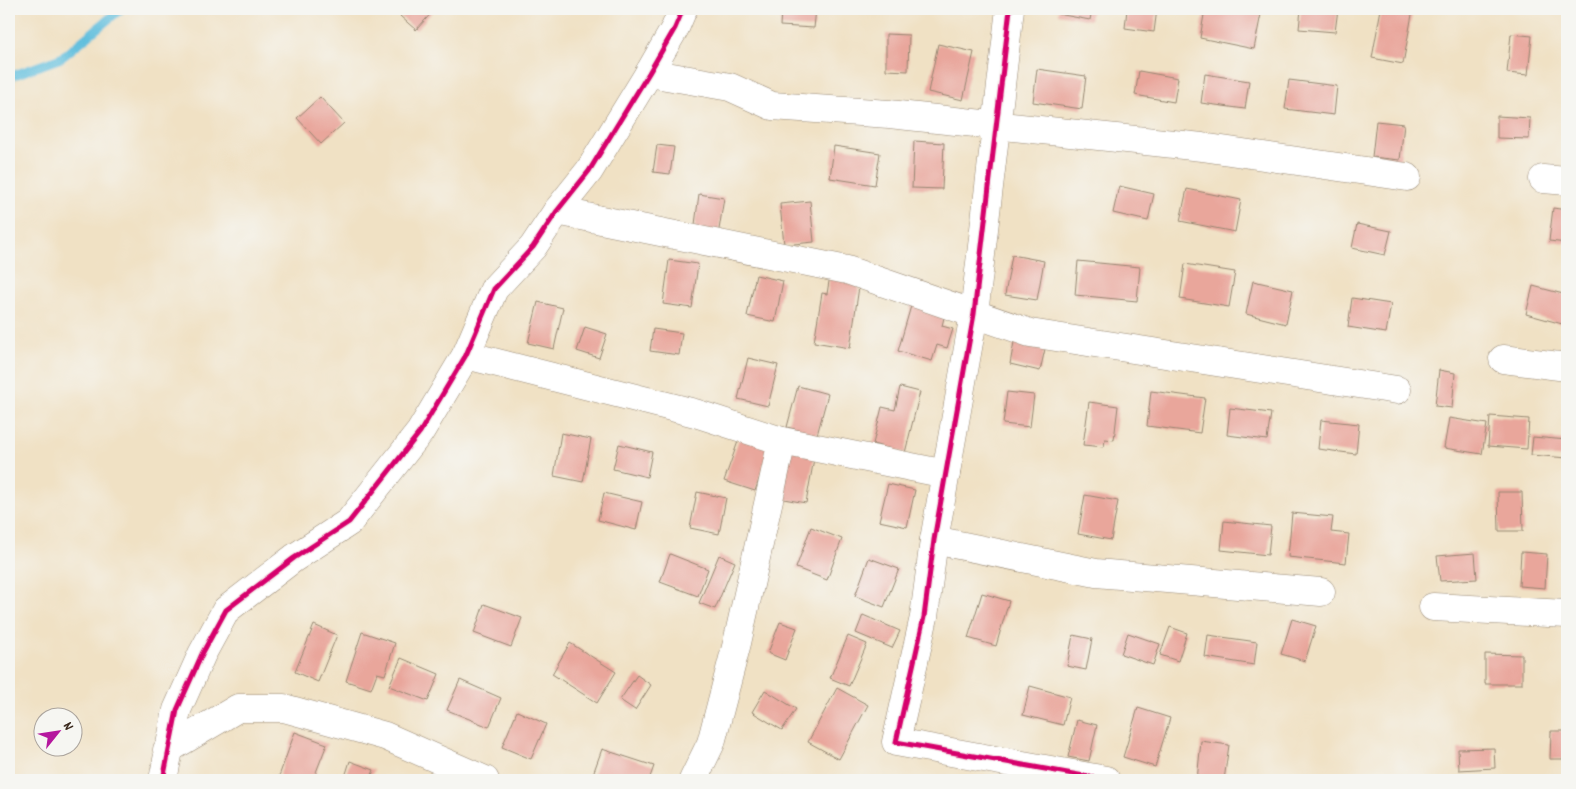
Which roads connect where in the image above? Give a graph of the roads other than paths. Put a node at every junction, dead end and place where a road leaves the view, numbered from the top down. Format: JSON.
{"nodes":[{"id":1,"x":683,"y":9,"type":"edge"},
{"id":2,"x":1010,"y":9,"type":"edge"},
{"id":3,"x":649,"y":73,"type":"junction"},
{"id":4,"x":998,"y":124,"type":"junction"},
{"id":5,"x":1407,"y":177,"type":"dead end"},
{"id":6,"x":557,"y":211,"type":"junction"},
{"id":7,"x":974,"y":314,"type":"junction"},
{"id":8,"x":466,"y":355,"type":"junction"},
{"id":9,"x":1503,"y":359,"type":"dead end"},
{"id":10,"x":1567,"y":367,"type":"edge"},
{"id":11,"x":1397,"y":390,"type":"dead end"},
{"id":12,"x":782,"y":441,"type":"junction"},
{"id":13,"x":946,"y":474,"type":"junction"},
{"id":14,"x":934,"y":540,"type":"junction"},
{"id":15,"x":1320,"y":592,"type":"dead end"},
{"id":16,"x":1433,"y":607,"type":"dead end"},
{"id":17,"x":1567,"y":614,"type":"edge"},
{"id":18,"x":167,"y":750,"type":"junction"},
{"id":19,"x":163,"y":780,"type":"edge"},
{"id":20,"x":485,"y":780,"type":"edge"},
{"id":21,"x":693,"y":780,"type":"edge"},
{"id":22,"x":1106,"y":780,"type":"edge"}],
"edges":[{"from":1,"to":3,"type":"street"},
{"from":2,"to":4,"type":"street"},
{"from":3,"to":4,"type":"street"},
{"from":3,"to":6,"type":"street"},
{"from":4,"to":5,"type":"street"},
{"from":4,"to":7,"type":"street"},
{"from":6,"to":7,"type":"street"},
{"from":6,"to":8,"type":"street"},
{"from":7,"to":11,"type":"street"},
{"from":7,"to":13,"type":"street"},
{"from":8,"to":12,"type":"street"},
{"from":8,"to":18,"type":"street"},
{"from":9,"to":10,"type":"street"},
{"from":12,"to":13,"type":"street"},
{"from":12,"to":21,"type":"street"},
{"from":13,"to":14,"type":"street"},
{"from":14,"to":15,"type":"street"},
{"from":14,"to":22,"type":"street"},
{"from":16,"to":17,"type":"street"},
{"from":18,"to":19,"type":"street"},
{"from":18,"to":20,"type":"street"}]}
